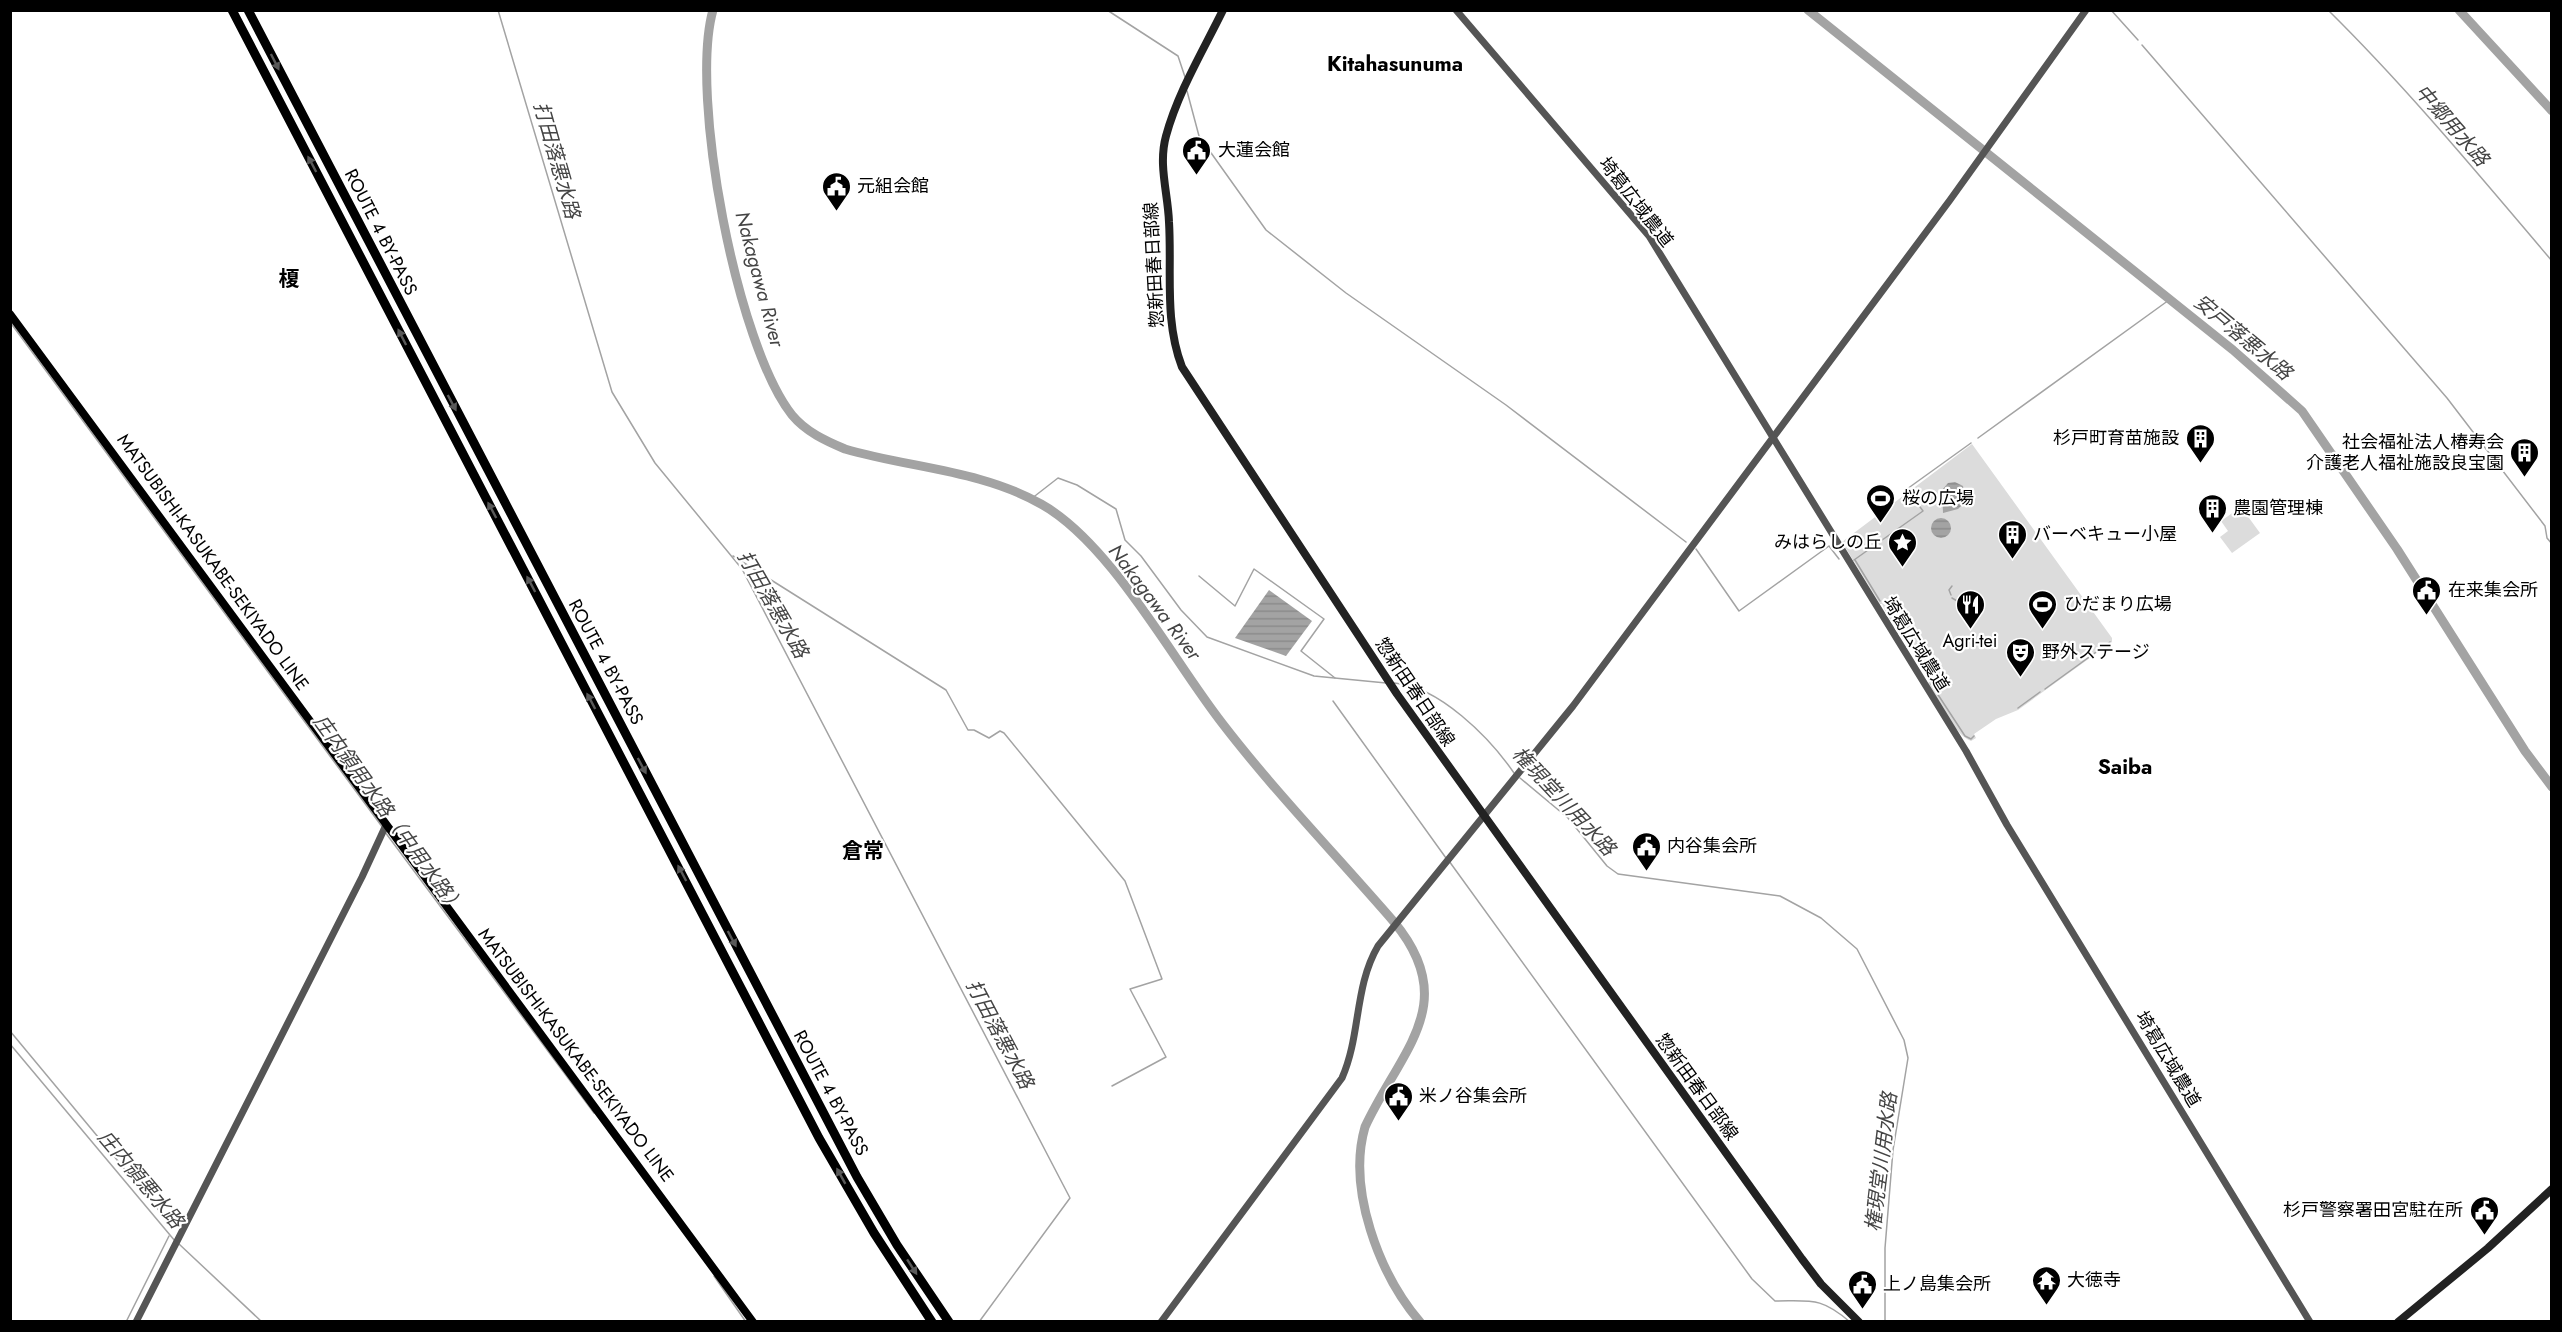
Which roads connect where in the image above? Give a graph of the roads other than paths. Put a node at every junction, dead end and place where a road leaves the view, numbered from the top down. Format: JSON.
{"nodes":[{"id":1,"x":232,"y":10,"type":"edge"},
{"id":2,"x":248,"y":10,"type":"edge"},
{"id":3,"x":1223,"y":10,"type":"edge"},
{"id":4,"x":1456,"y":10,"type":"edge"},
{"id":5,"x":2086,"y":10,"type":"edge"},
{"id":6,"x":10,"y":314,"type":"edge"},
{"id":7,"x":1772,"y":438,"type":"junction"},
{"id":8,"x":1485,"y":817,"type":"junction"},
{"id":9,"x":386,"y":825,"type":"junction"},
{"id":10,"x":2552,"y":1189,"type":"edge"},
{"id":11,"x":136,"y":1322,"type":"edge"},
{"id":12,"x":753,"y":1322,"type":"edge"},
{"id":13,"x":932,"y":1322,"type":"edge"},
{"id":14,"x":949,"y":1322,"type":"edge"},
{"id":15,"x":1161,"y":1322,"type":"edge"},
{"id":16,"x":1858,"y":1322,"type":"edge"},
{"id":17,"x":2310,"y":1322,"type":"edge"},
{"id":18,"x":2398,"y":1322,"type":"edge"}],
"edges":[{"from":13,"to":1,"type":"highway","name":"ROUTE 4 BY-PASS","one_way":true},
{"from":2,"to":14,"type":"highway","name":"ROUTE 4 BY-PASS","one_way":true},
{"from":3,"to":8,"type":"main road","name":"惣新田春日部線"},
{"from":4,"to":7,"type":"street","name":"埼葛広域農道"},
{"from":5,"to":7,"type":"street"},
{"from":6,"to":9,"type":"main road","name":"MATSUBISHI-KASUKABE-SEKIYADO LINE"},
{"from":7,"to":8,"type":"street"},
{"from":7,"to":17,"type":"street","name":"埼葛広域農道"},
{"from":8,"to":15,"type":"street"},
{"from":8,"to":16,"type":"main road","name":"惣新田春日部線"},
{"from":9,"to":11,"type":"street"},
{"from":9,"to":12,"type":"main road","name":"MATSUBISHI-KASUKABE-SEKIYADO LINE"},
{"from":10,"to":18,"type":"main road"}]}
